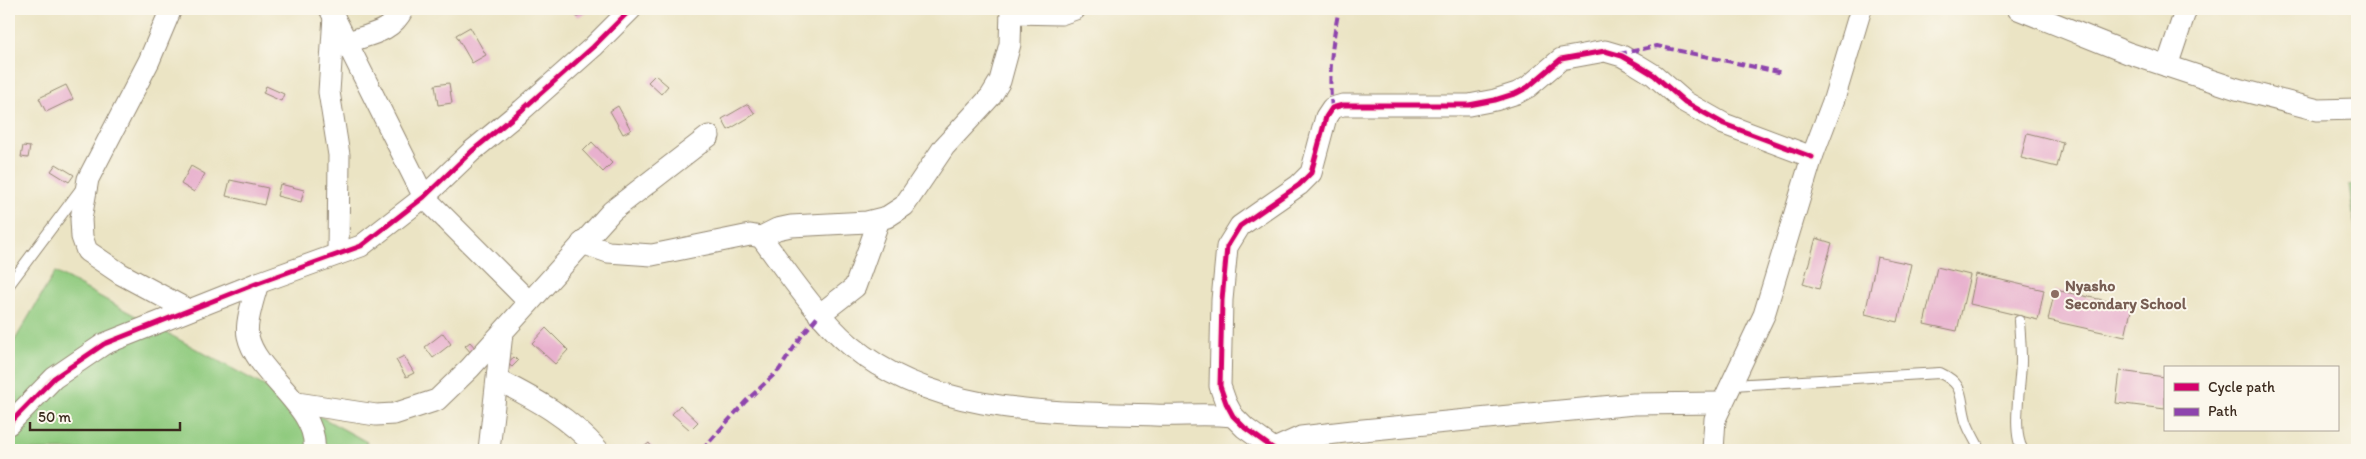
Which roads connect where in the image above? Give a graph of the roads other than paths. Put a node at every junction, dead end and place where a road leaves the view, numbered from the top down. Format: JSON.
{"nodes":[{"id":1,"x":172,"y":9,"type":"edge"},
{"id":2,"x":403,"y":9,"type":"edge"},
{"id":3,"x":631,"y":9,"type":"edge"},
{"id":4,"x":1075,"y":9,"type":"edge"},
{"id":5,"x":1861,"y":9,"type":"edge"},
{"id":6,"x":2018,"y":9,"type":"edge"},
{"id":7,"x":2186,"y":9,"type":"edge"},
{"id":8,"x":1011,"y":11,"type":"edge"},
{"id":9,"x":332,"y":12,"type":"edge"},
{"id":10,"x":2055,"y":16,"type":"edge"},
{"id":11,"x":348,"y":42,"type":"junction"},
{"id":12,"x":2167,"y":66,"type":"junction"},
{"id":13,"x":2357,"y":109,"type":"edge"},
{"id":14,"x":709,"y":136,"type":"dead end"},
{"id":15,"x":1812,"y":157,"type":"junction"},
{"id":16,"x":88,"y":179,"type":"junction"},
{"id":17,"x":424,"y":198,"type":"junction"},
{"id":18,"x":879,"y":220,"type":"junction"},
{"id":19,"x":761,"y":238,"type":"junction"},
{"id":20,"x":582,"y":243,"type":"junction"},
{"id":21,"x":338,"y":254,"type":"junction"},
{"id":22,"x":258,"y":283,"type":"junction"},
{"id":23,"x":9,"y":285,"type":"edge"},
{"id":24,"x":530,"y":302,"type":"junction"},
{"id":25,"x":188,"y":310,"type":"junction"},
{"id":26,"x":820,"y":315,"type":"junction"},
{"id":27,"x":2019,"y":321,"type":"dead end"},
{"id":28,"x":502,"y":333,"type":"junction"},
{"id":29,"x":498,"y":380,"type":"junction"},
{"id":30,"x":1732,"y":385,"type":"junction"},
{"id":31,"x":297,"y":403,"type":"junction"},
{"id":32,"x":1721,"y":403,"type":"junction"},
{"id":33,"x":1233,"y":416,"type":"junction"},
{"id":34,"x":9,"y":424,"type":"edge"},
{"id":35,"x":314,"y":450,"type":"edge"},
{"id":36,"x":489,"y":450,"type":"edge"},
{"id":37,"x":598,"y":450,"type":"edge"},
{"id":38,"x":1273,"y":450,"type":"edge"},
{"id":39,"x":1712,"y":450,"type":"edge"},
{"id":40,"x":1980,"y":450,"type":"edge"},
{"id":41,"x":2023,"y":450,"type":"edge"}],
"edges":[{"from":1,"to":16,"type":"street"},
{"from":2,"to":11,"type":"street"},
{"from":3,"to":17,"type":"street"},
{"from":4,"to":8,"type":"street"},
{"from":5,"to":15,"type":"street"},
{"from":6,"to":10,"type":"street"},
{"from":7,"to":12,"type":"street"},
{"from":8,"to":18,"type":"street"},
{"from":9,"to":11,"type":"street"},
{"from":9,"to":21,"type":"street"},
{"from":10,"to":12,"type":"street"},
{"from":11,"to":17,"type":"street"},
{"from":12,"to":13,"type":"street"},
{"from":14,"to":20,"type":"street"},
{"from":15,"to":30,"type":"street"},
{"from":15,"to":33,"type":"street"},
{"from":16,"to":23,"type":"lane"},
{"from":16,"to":25,"type":"street"},
{"from":17,"to":21,"type":"street"},
{"from":17,"to":24,"type":"street"},
{"from":18,"to":19,"type":"street"},
{"from":18,"to":26,"type":"street"},
{"from":19,"to":20,"type":"street"},
{"from":19,"to":26,"type":"street"},
{"from":20,"to":24,"type":"street"},
{"from":21,"to":22,"type":"street"},
{"from":22,"to":25,"type":"street"},
{"from":22,"to":31,"type":"street"},
{"from":24,"to":28,"type":"street"},
{"from":25,"to":34,"type":"street"},
{"from":26,"to":33,"type":"street"},
{"from":27,"to":41,"type":"lane"},
{"from":28,"to":29,"type":"street"},
{"from":28,"to":31,"type":"street"},
{"from":29,"to":36,"type":"street"},
{"from":29,"to":37,"type":"street"},
{"from":30,"to":32,"type":"street"},
{"from":30,"to":40,"type":"lane"},
{"from":31,"to":35,"type":"street"},
{"from":32,"to":38,"type":"street"},
{"from":32,"to":39,"type":"street"},
{"from":33,"to":38,"type":"street"}]}
